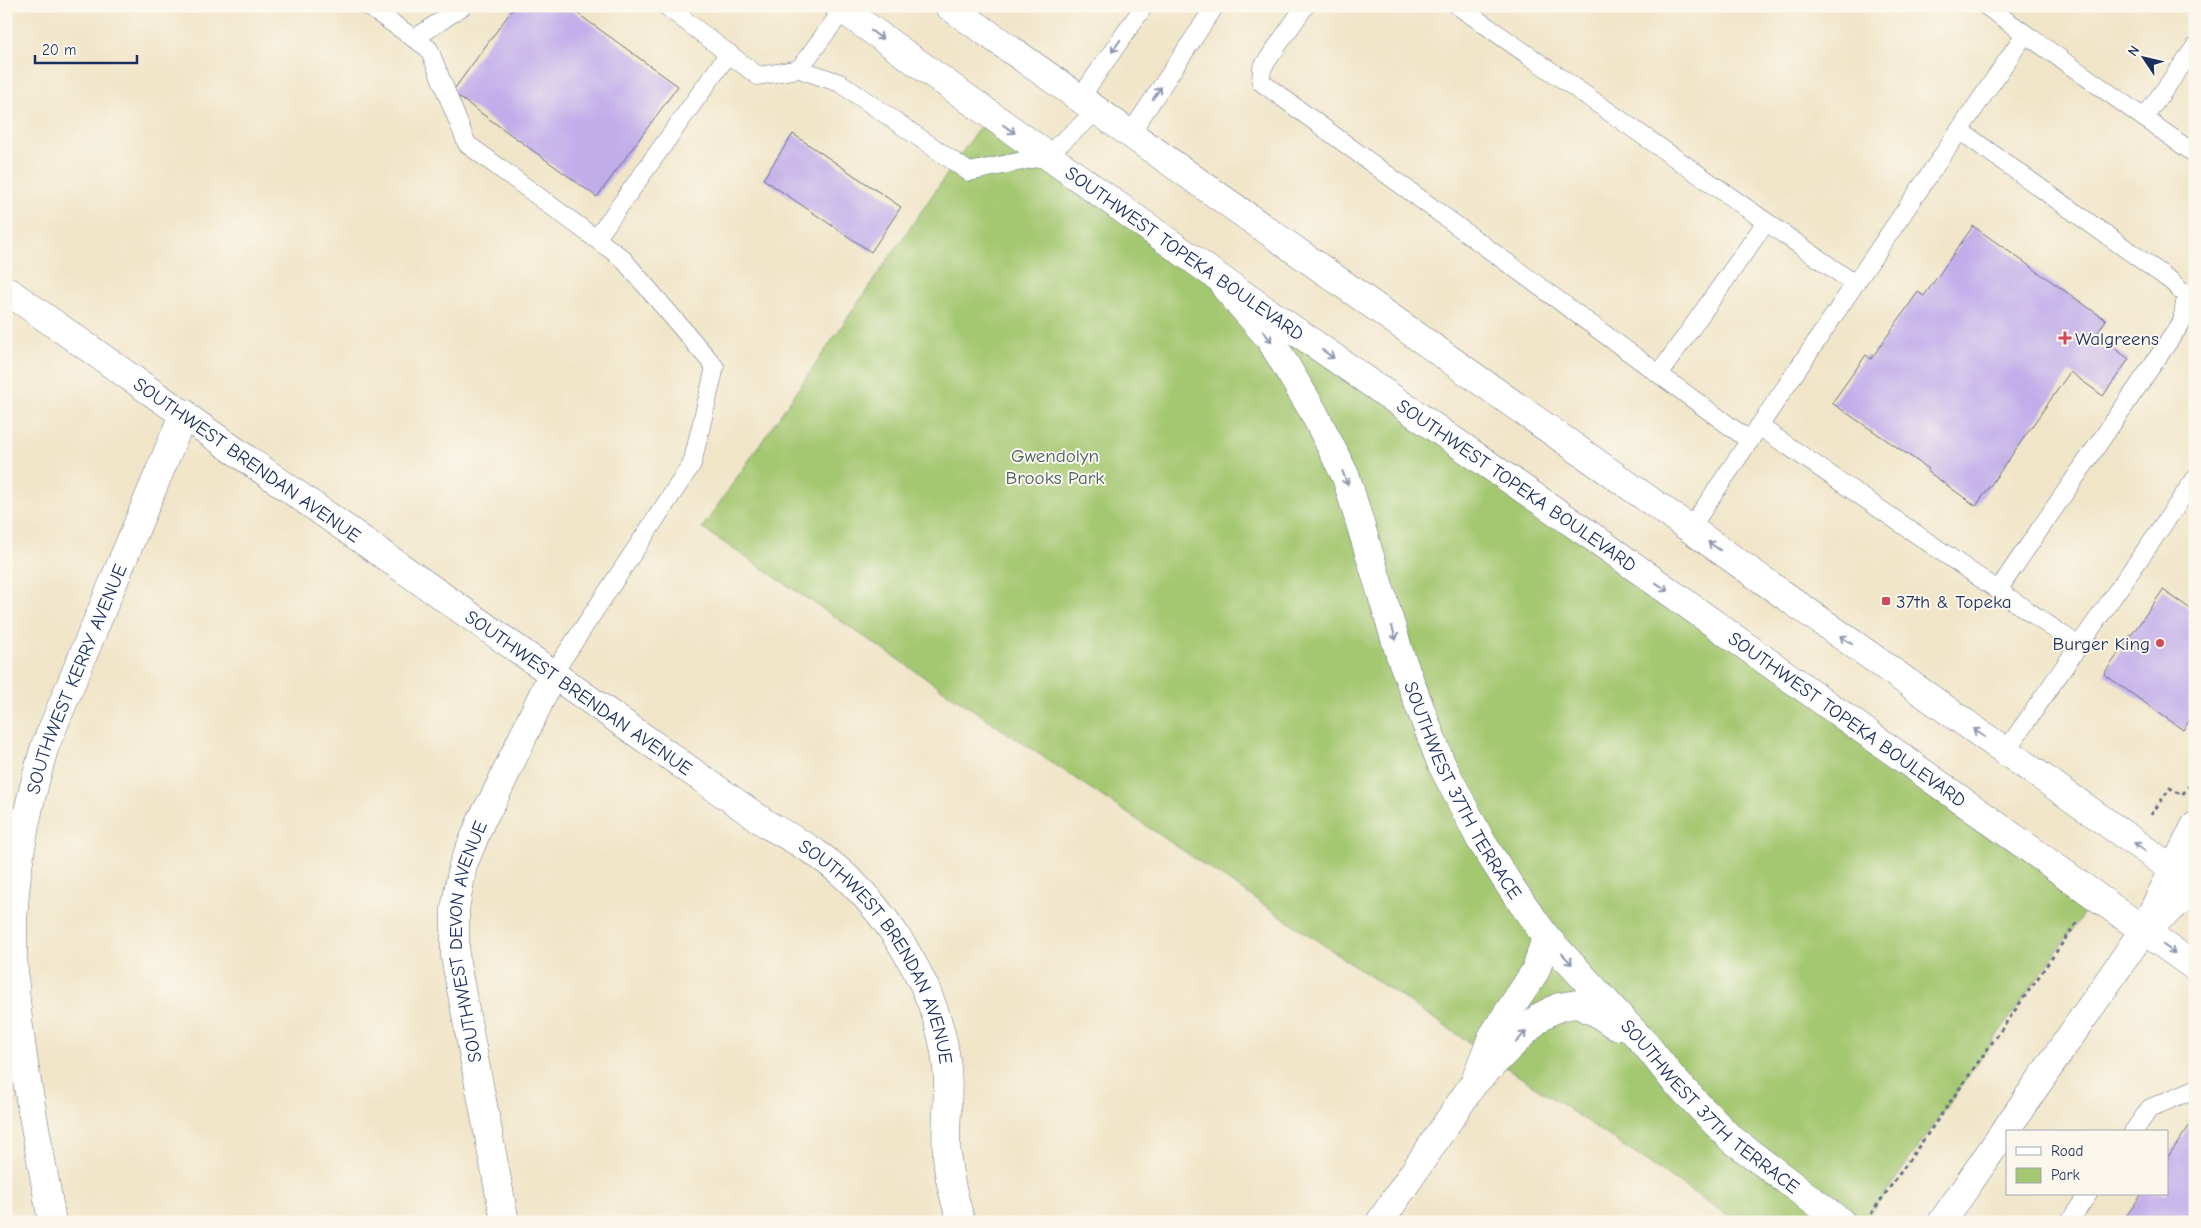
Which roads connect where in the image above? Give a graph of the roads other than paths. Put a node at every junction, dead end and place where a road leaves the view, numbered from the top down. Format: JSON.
{"nodes":[{"id":1,"x":368,"y":6,"type":"edge"},
{"id":2,"x":463,"y":6,"type":"edge"},
{"id":3,"x":666,"y":6,"type":"edge"},
{"id":4,"x":950,"y":6,"type":"edge"},
{"id":5,"x":1144,"y":6,"type":"edge"},
{"id":6,"x":1215,"y":6,"type":"edge"},
{"id":7,"x":1305,"y":6,"type":"edge"},
{"id":8,"x":1458,"y":6,"type":"edge"},
{"id":9,"x":1986,"y":6,"type":"edge"},
{"id":10,"x":840,"y":8,"type":"edge"},
{"id":11,"x":2025,"y":34,"type":"junction"},
{"id":12,"x":414,"y":39,"type":"junction"},
{"id":13,"x":2195,"y":47,"type":"edge"},
{"id":14,"x":729,"y":54,"type":"junction"},
{"id":15,"x":799,"y":69,"type":"junction"},
{"id":16,"x":1088,"y":104,"type":"junction"},
{"id":17,"x":2144,"y":118,"type":"junction"},
{"id":18,"x":1960,"y":130,"type":"junction"},
{"id":19,"x":1130,"y":134,"type":"junction"},
{"id":20,"x":2195,"y":154,"type":"edge"},
{"id":21,"x":1046,"y":156,"type":"junction"},
{"id":22,"x":1766,"y":222,"type":"junction"},
{"id":23,"x":596,"y":239,"type":"junction"},
{"id":24,"x":1212,"y":273,"type":"junction"},
{"id":25,"x":1855,"y":284,"type":"junction"},
{"id":26,"x":6,"y":290,"type":"edge"},
{"id":27,"x":1659,"y":374,"type":"junction"},
{"id":28,"x":184,"y":413,"type":"junction"},
{"id":29,"x":1755,"y":433,"type":"junction"},
{"id":30,"x":2195,"y":479,"type":"edge"},
{"id":31,"x":1690,"y":529,"type":"junction"},
{"id":32,"x":1998,"y":590,"type":"junction"},
{"id":33,"x":2079,"y":646,"type":"junction"},
{"id":34,"x":552,"y":675,"type":"junction"},
{"id":35,"x":2005,"y":752,"type":"junction"},
{"id":36,"x":2195,"y":826,"type":"edge"},
{"id":37,"x":2188,"y":881,"type":"edge"},
{"id":38,"x":2143,"y":931,"type":"junction"},
{"id":39,"x":1546,"y":937,"type":"junction"},
{"id":40,"x":2195,"y":967,"type":"edge"},
{"id":41,"x":1647,"y":1046,"type":"junction"},
{"id":42,"x":1474,"y":1084,"type":"junction"},
{"id":43,"x":2195,"y":1089,"type":"edge"},
{"id":44,"x":2011,"y":1130,"type":"edge"},
{"id":45,"x":2134,"y":1130,"type":"edge"},
{"id":46,"x":2004,"y":1140,"type":"edge"},
{"id":47,"x":2085,"y":1196,"type":"edge"},
{"id":48,"x":52,"y":1222,"type":"edge"},
{"id":49,"x":505,"y":1222,"type":"edge"},
{"id":50,"x":961,"y":1222,"type":"edge"},
{"id":51,"x":1380,"y":1222,"type":"edge"},
{"id":52,"x":1841,"y":1222,"type":"edge"},
{"id":53,"x":1942,"y":1222,"type":"edge"},
{"id":54,"x":2068,"y":1222,"type":"edge"}],
"edges":[{"from":1,"to":12,"type":"lane"},
{"from":2,"to":12,"type":"lane"},
{"from":3,"to":14,"type":"lane"},
{"from":4,"to":16,"type":"street"},
{"from":5,"to":16,"type":"lane","one_way":true},
{"from":19,"to":6,"type":"lane","one_way":true},
{"from":7,"to":27,"type":"lane"},
{"from":8,"to":22,"type":"lane"},
{"from":9,"to":11,"type":"lane"},
{"from":10,"to":15,"type":"lane"},
{"from":10,"to":21,"type":"street","name":"SOUTHWEST TOPEKA BOULEVARD","one_way":true},
{"from":11,"to":17,"type":"lane"},
{"from":11,"to":18,"type":"lane"},
{"from":12,"to":23,"type":"lane"},
{"from":13,"to":17,"type":"lane"},
{"from":14,"to":15,"type":"lane"},
{"from":14,"to":23,"type":"lane"},
{"from":15,"to":21,"type":"lane"},
{"from":16,"to":19,"type":"street"},
{"from":16,"to":21,"type":"lane"},
{"from":17,"to":20,"type":"lane"},
{"from":18,"to":25,"type":"lane"},
{"from":18,"to":32,"type":"lane"},
{"from":19,"to":31,"type":"street"},
{"from":21,"to":24,"type":"street","name":"SOUTHWEST TOPEKA BOULEVARD"},
{"from":22,"to":25,"type":"lane"},
{"from":22,"to":27,"type":"lane"},
{"from":23,"to":34,"type":"lane"},
{"from":24,"to":38,"type":"street","name":"SOUTHWEST TOPEKA BOULEVARD","one_way":true},
{"from":24,"to":39,"type":"street","name":"SOUTHWEST 37TH TERRACE","one_way":true},
{"from":25,"to":29,"type":"lane"},
{"from":26,"to":28,"type":"street","name":"SOUTHWEST BRENDAN AVENUE"},
{"from":27,"to":29,"type":"lane"},
{"from":28,"to":34,"type":"street","name":"SOUTHWEST BRENDAN AVENUE"},
{"from":28,"to":48,"type":"street","name":"SOUTHWEST KERRY AVENUE"},
{"from":29,"to":31,"type":"lane"},
{"from":29,"to":32,"type":"lane"},
{"from":30,"to":33,"type":"lane"},
{"from":35,"to":31,"type":"street","one_way":true},
{"from":32,"to":33,"type":"lane"},
{"from":33,"to":35,"type":"lane"},
{"from":34,"to":49,"type":"street","name":"SOUTHWEST DEVON AVENUE"},
{"from":34,"to":50,"type":"street","name":"SOUTHWEST BRENDAN AVENUE"},
{"from":37,"to":35,"type":"street","one_way":true},
{"from":36,"to":37,"type":"street"},
{"from":37,"to":38,"type":"street"},
{"from":38,"to":40,"type":"street","name":"SOUTHWEST TOPEKA BOULEVARD","one_way":true},
{"from":38,"to":44,"type":"street"},
{"from":39,"to":41,"type":"street","name":"SOUTHWEST 37TH TERRACE","one_way":true},
{"from":39,"to":42,"type":"street"},
{"from":42,"to":41,"type":"street","one_way":true},
{"from":41,"to":52,"type":"street","name":"SOUTHWEST 37TH TERRACE"},
{"from":42,"to":51,"type":"street"},
{"from":43,"to":45,"type":"lane"},
{"from":46,"to":53,"type":"street"},
{"from":47,"to":54,"type":"lane"}]}
